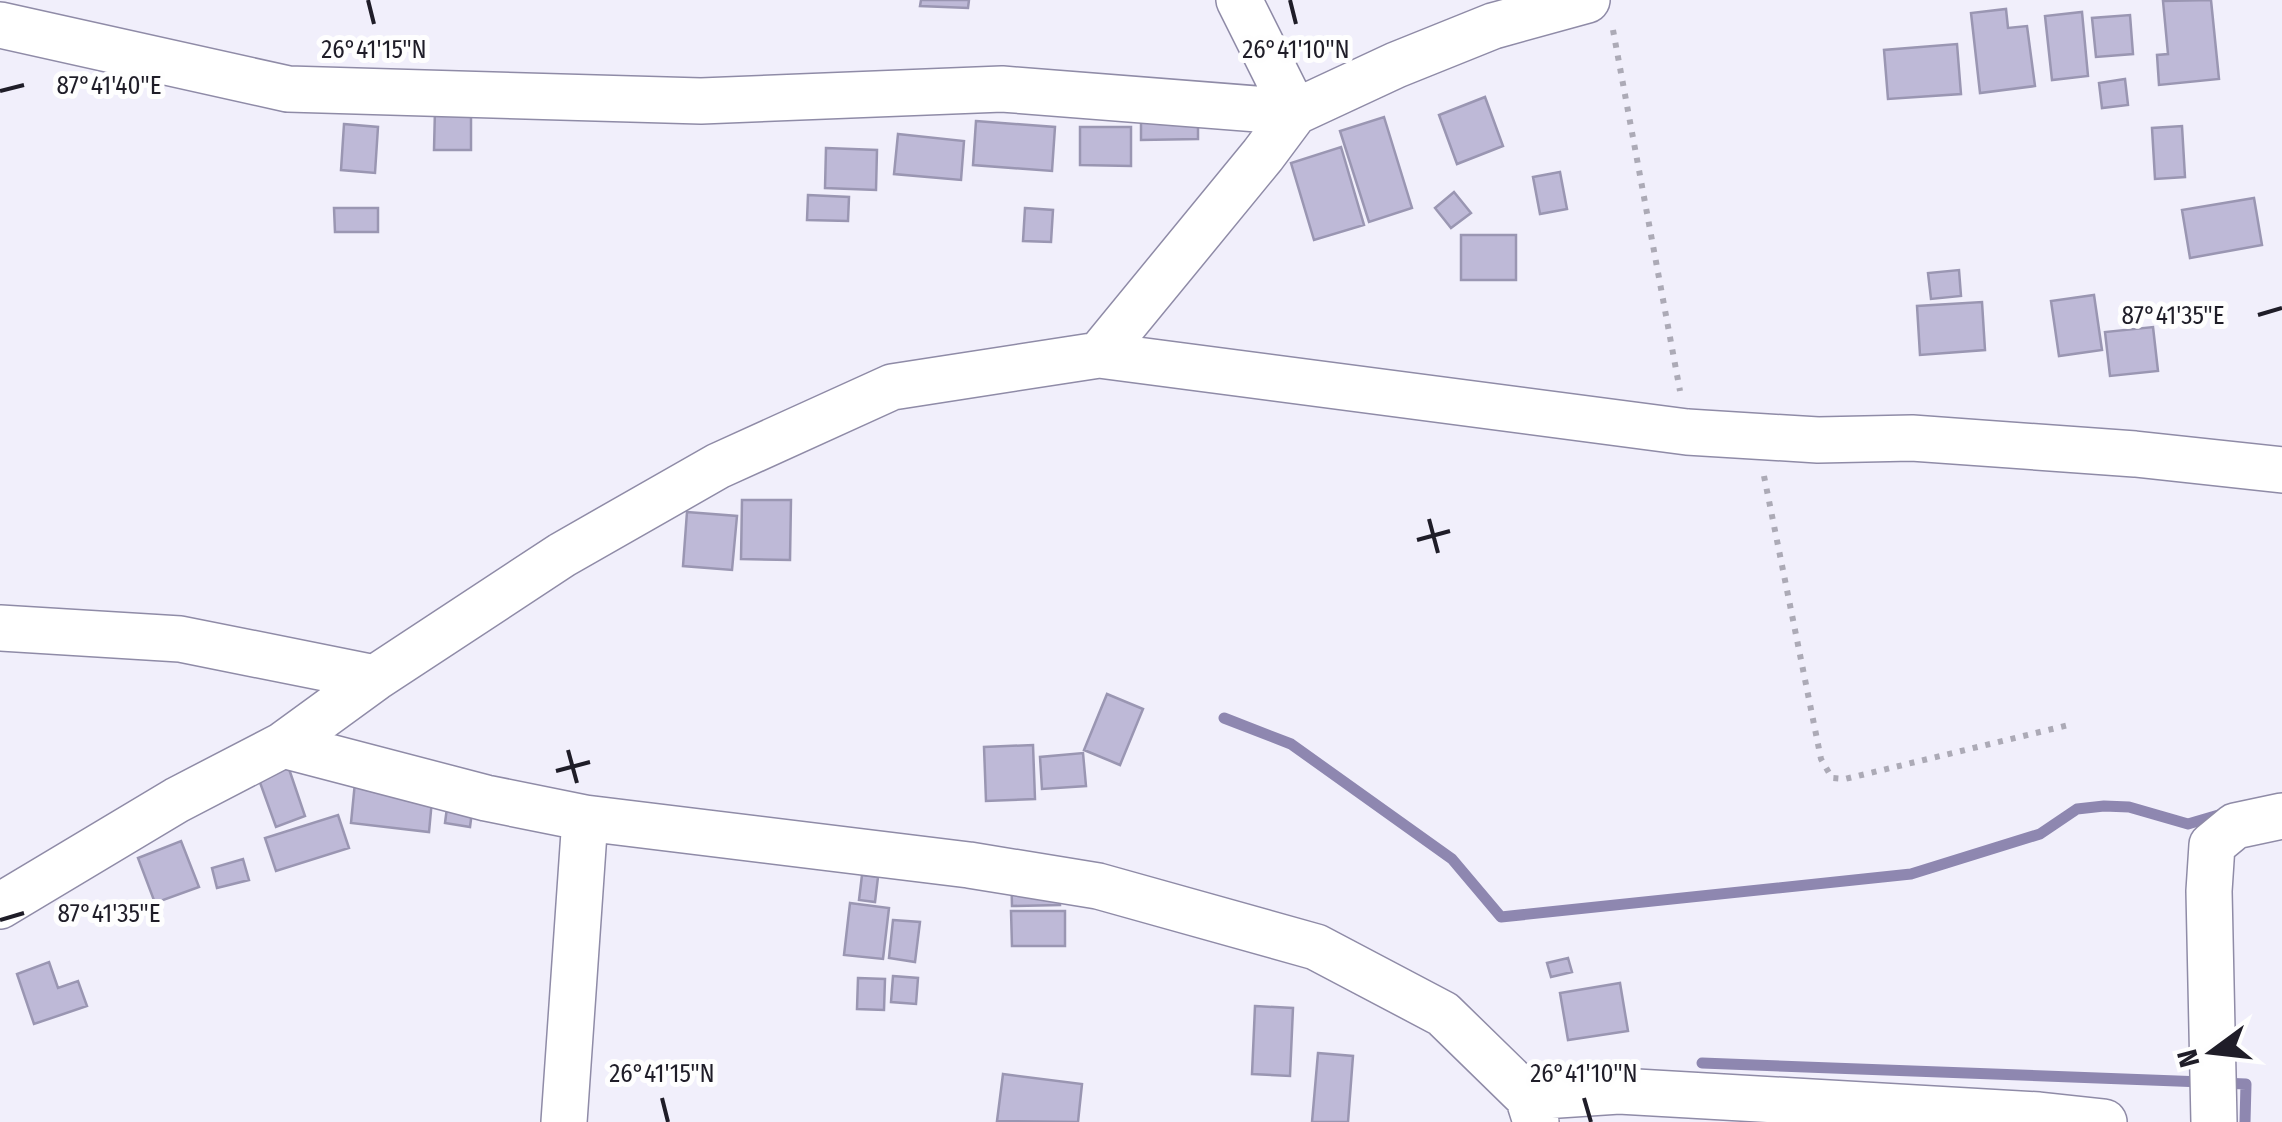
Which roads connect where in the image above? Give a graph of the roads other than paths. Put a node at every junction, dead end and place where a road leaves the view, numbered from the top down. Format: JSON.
{"nodes":[{"id":1,"x":1240,"y":0,"type":"edge"},
{"id":2,"x":1599,"y":10,"type":"edge"},
{"id":3,"x":0,"y":25,"type":"edge"},
{"id":4,"x":1295,"y":112,"type":"junction"},
{"id":5,"x":1099,"y":355,"type":"junction"},
{"id":6,"x":2282,"y":470,"type":"edge"},
{"id":7,"x":0,"y":628,"type":"edge"},
{"id":8,"x":375,"y":678,"type":"junction"},
{"id":9,"x":283,"y":745,"type":"junction"},
{"id":10,"x":2282,"y":816,"type":"edge"},
{"id":11,"x":585,"y":818,"type":"junction"},
{"id":12,"x":0,"y":906,"type":"edge"},
{"id":13,"x":1532,"y":1110,"type":"edge"},
{"id":14,"x":564,"y":1122,"type":"edge"},
{"id":15,"x":2104,"y":1122,"type":"edge"},
{"id":16,"x":2214,"y":1122,"type":"edge"}],
"edges":[{"from":1,"to":4,"type":"street"},
{"from":2,"to":4,"type":"street"},
{"from":3,"to":4,"type":"street"},
{"from":4,"to":5,"type":"street"},
{"from":5,"to":6,"type":"street"},
{"from":5,"to":8,"type":"street"},
{"from":7,"to":8,"type":"street"},
{"from":8,"to":9,"type":"street"},
{"from":9,"to":11,"type":"street"},
{"from":9,"to":12,"type":"street"},
{"from":10,"to":16,"type":"street"},
{"from":11,"to":13,"type":"street"},
{"from":11,"to":14,"type":"street"},
{"from":13,"to":15,"type":"street"}]}
